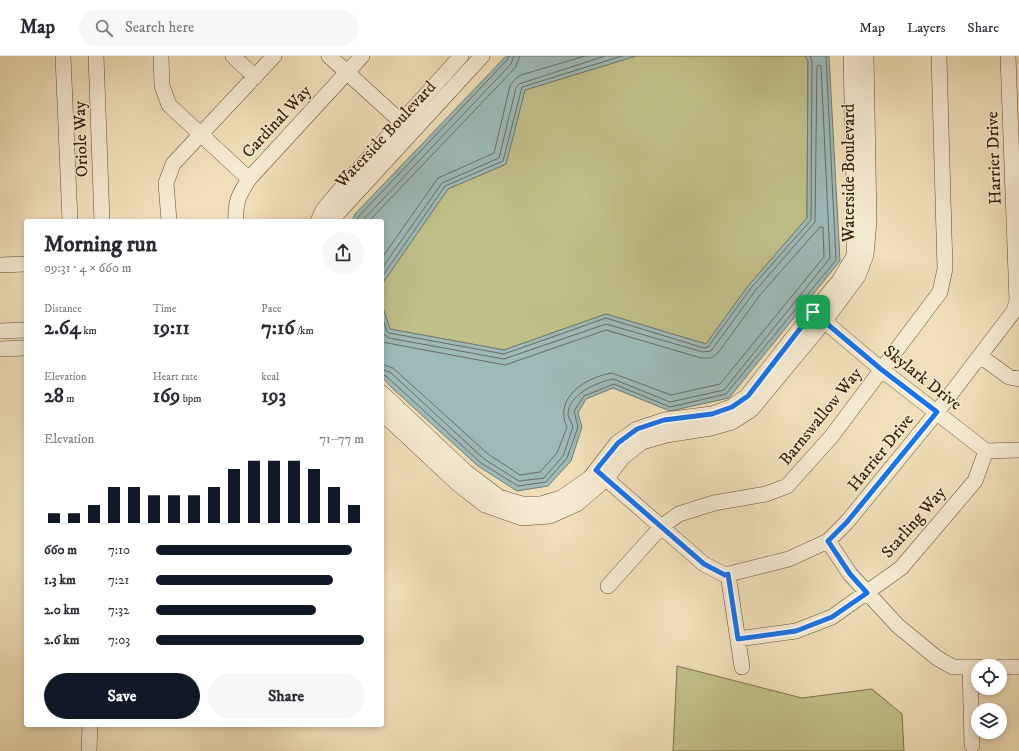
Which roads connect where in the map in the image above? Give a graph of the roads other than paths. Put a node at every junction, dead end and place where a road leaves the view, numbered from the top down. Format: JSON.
{"nodes":[{"id":1,"x":63,"y":56,"type":"edge"},
{"id":2,"x":96,"y":56,"type":"edge"},
{"id":3,"x":161,"y":56,"type":"edge"},
{"id":4,"x":233,"y":56,"type":"edge"},
{"id":5,"x":274,"y":56,"type":"edge"},
{"id":6,"x":329,"y":56,"type":"edge"},
{"id":7,"x":362,"y":56,"type":"edge"},
{"id":8,"x":462,"y":56,"type":"edge"},
{"id":9,"x":482,"y":56,"type":"edge"},
{"id":10,"x":851,"y":56,"type":"edge"},
{"id":11,"x":866,"y":56,"type":"edge"},
{"id":12,"x":939,"y":56,"type":"edge"},
{"id":13,"x":1008,"y":56,"type":"edge"},
{"id":14,"x":347,"y":72,"type":"junction"},
{"id":15,"x":256,"y":77,"type":"junction"},
{"id":16,"x":402,"y":123,"type":"junction"},
{"id":17,"x":413,"y":133,"type":"junction"},
{"id":18,"x":200,"y":135,"type":"junction"},
{"id":19,"x":249,"y":179,"type":"junction"},
{"id":20,"x":70,"y":219,"type":"edge"},
{"id":21,"x":102,"y":219,"type":"edge"},
{"id":22,"x":169,"y":219,"type":"edge"},
{"id":23,"x":236,"y":219,"type":"edge"},
{"id":24,"x":319,"y":219,"type":"edge"},
{"id":25,"x":335,"y":219,"type":"edge"},
{"id":26,"x":24,"y":264,"type":"edge"},
{"id":27,"x":0,"y":265,"type":"edge"},
{"id":28,"x":1017,"y":306,"type":"edge"},
{"id":29,"x":818,"y":317,"type":"junction"},
{"id":30,"x":24,"y":330,"type":"edge"},
{"id":31,"x":0,"y":331,"type":"edge"},
{"id":32,"x":24,"y":348,"type":"edge"},
{"id":33,"x":0,"y":349,"type":"edge"},
{"id":34,"x":980,"y":356,"type":"junction"},
{"id":35,"x":882,"y":370,"type":"junction"},
{"id":36,"x":1019,"y":379,"type":"edge"},
{"id":37,"x":384,"y":407,"type":"edge"},
{"id":38,"x":937,"y":412,"type":"junction"},
{"id":39,"x":1019,"y":450,"type":"edge"},
{"id":40,"x":986,"y":451,"type":"junction"},
{"id":41,"x":602,"y":474,"type":"junction"},
{"id":42,"x":661,"y":527,"type":"junction"},
{"id":43,"x":828,"y":541,"type":"junction"},
{"id":44,"x":728,"y":574,"type":"junction"},
{"id":45,"x":608,"y":586,"type":"dead end"},
{"id":46,"x":867,"y":593,"type":"junction"},
{"id":47,"x":738,"y":639,"type":"junction"},
{"id":48,"x":742,"y":667,"type":"dead end"},
{"id":49,"x":971,"y":667,"type":"edge"},
{"id":50,"x":1007,"y":667,"type":"edge"},
{"id":51,"x":1019,"y":667,"type":"edge"},
{"id":52,"x":973,"y":695,"type":"edge"},
{"id":53,"x":90,"y":727,"type":"edge"},
{"id":54,"x":972,"y":745,"type":"dead end"},
{"id":55,"x":89,"y":751,"type":"edge"}],
"edges":[{"from":1,"to":20,"type":"street"},
{"from":2,"to":21,"type":"street","name":"Oriole Way"},
{"from":3,"to":18,"type":"street"},
{"from":4,"to":15,"type":"street"},
{"from":5,"to":15,"type":"street"},
{"from":6,"to":14,"type":"street"},
{"from":7,"to":14,"type":"street","name":"Cardinal Way"},
{"from":8,"to":16,"type":"street","name":"Waterside Boulevard"},
{"from":9,"to":17,"type":"street","name":"Waterside Boulevard"},
{"from":10,"to":29,"type":"street","name":"Waterside Boulevard"},
{"from":11,"to":29,"type":"street","name":"Waterside Boulevard"},
{"from":12,"to":35,"type":"street","name":"Barnswallow Way"},
{"from":13,"to":28,"type":"street","name":"Harrier Drive"},
{"from":14,"to":16,"type":"street"},
{"from":14,"to":19,"type":"street","name":"Cardinal Way"},
{"from":15,"to":18,"type":"street"},
{"from":16,"to":17,"type":"street"},
{"from":16,"to":24,"type":"street","name":"Waterside Boulevard"},
{"from":17,"to":25,"type":"street","name":"Waterside Boulevard"},
{"from":18,"to":19,"type":"street"},
{"from":18,"to":22,"type":"street"},
{"from":19,"to":23,"type":"street","name":"Cardinal Way"},
{"from":26,"to":27,"type":"street"},
{"from":28,"to":34,"type":"street","name":"Harrier Drive"},
{"from":29,"to":35,"type":"street","name":"Skylark Drive"},
{"from":29,"to":41,"type":"street","name":"Waterside Boulevard"},
{"from":30,"to":31,"type":"street"},
{"from":32,"to":33,"type":"street"},
{"from":34,"to":36,"type":"street"},
{"from":34,"to":38,"type":"street","name":"Harrier Drive"},
{"from":35,"to":38,"type":"street","name":"Skylark Drive"},
{"from":35,"to":42,"type":"street","name":"Barnswallow Way"},
{"from":37,"to":41,"type":"street","name":"Waterside Boulevard"},
{"from":38,"to":40,"type":"street","name":"Skylark Drive"},
{"from":38,"to":43,"type":"street","name":"Harrier Drive"},
{"from":39,"to":40,"type":"street"},
{"from":40,"to":46,"type":"street","name":"Starling Way"},
{"from":41,"to":42,"type":"street"},
{"from":42,"to":44,"type":"street"},
{"from":42,"to":45,"type":"street","name":"Barnswallow Way"},
{"from":43,"to":44,"type":"street","name":"Harrier Drive"},
{"from":43,"to":46,"type":"street"},
{"from":44,"to":47,"type":"street"},
{"from":46,"to":47,"type":"street","name":"Starling Way"},
{"from":46,"to":49,"type":"street"},
{"from":47,"to":48,"type":"street"},
{"from":50,"to":51,"type":"street"},
{"from":52,"to":54,"type":"street"},
{"from":53,"to":55,"type":"street"}]}
